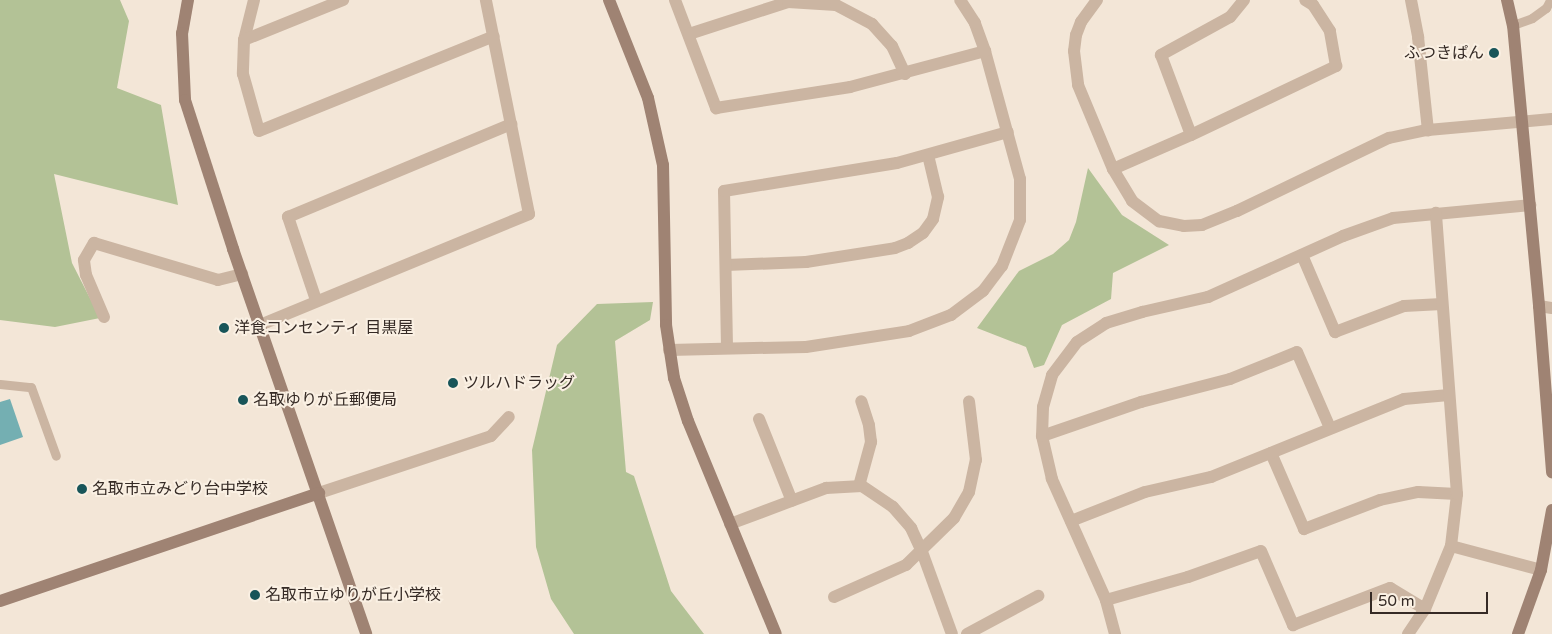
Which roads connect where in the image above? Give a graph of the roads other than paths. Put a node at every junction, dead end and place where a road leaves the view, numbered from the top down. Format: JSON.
{"nodes":[{"id":1,"x":188,"y":0,"type":"edge"},
{"id":2,"x":254,"y":0,"type":"edge"},
{"id":3,"x":343,"y":0,"type":"edge"},
{"id":4,"x":486,"y":0,"type":"edge"},
{"id":5,"x":610,"y":0,"type":"edge"},
{"id":6,"x":675,"y":0,"type":"edge"},
{"id":7,"x":960,"y":0,"type":"edge"},
{"id":8,"x":1097,"y":0,"type":"edge"},
{"id":9,"x":1244,"y":0,"type":"edge"},
{"id":10,"x":1305,"y":0,"type":"edge"},
{"id":11,"x":1411,"y":0,"type":"edge"},
{"id":12,"x":1507,"y":0,"type":"edge"},
{"id":13,"x":1550,"y":0,"type":"edge"},
{"id":14,"x":1513,"y":25,"type":"junction"},
{"id":15,"x":689,"y":34,"type":"junction"},
{"id":16,"x":494,"y":36,"type":"junction"},
{"id":17,"x":244,"y":40,"type":"junction"},
{"id":18,"x":985,"y":52,"type":"junction"},
{"id":19,"x":905,"y":74,"type":"junction"},
{"id":20,"x":1552,"y":120,"type":"edge"},
{"id":21,"x":1522,"y":122,"type":"junction"},
{"id":22,"x":511,"y":124,"type":"junction"},
{"id":23,"x":1428,"y":130,"type":"junction"},
{"id":24,"x":1008,"y":132,"type":"junction"},
{"id":25,"x":1191,"y":135,"type":"junction"},
{"id":26,"x":928,"y":155,"type":"junction"},
{"id":27,"x":1113,"y":170,"type":"junction"},
{"id":28,"x":1530,"y":205,"type":"junction"},
{"id":29,"x":1436,"y":212,"type":"junction"},
{"id":30,"x":1302,"y":255,"type":"junction"},
{"id":31,"x":726,"y":265,"type":"junction"},
{"id":32,"x":242,"y":274,"type":"junction"},
{"id":33,"x":316,"y":300,"type":"junction"},
{"id":34,"x":1442,"y":304,"type":"junction"},
{"id":35,"x":1546,"y":307,"type":"edge"},
{"id":36,"x":104,"y":317,"type":"dead end"},
{"id":37,"x":260,"y":325,"type":"junction"},
{"id":38,"x":727,"y":347,"type":"junction"},
{"id":39,"x":669,"y":350,"type":"junction"},
{"id":40,"x":0,"y":384,"type":"edge"},
{"id":41,"x":1449,"y":395,"type":"junction"},
{"id":42,"x":861,"y":401,"type":"dead end"},
{"id":43,"x":969,"y":401,"type":"dead end"},
{"id":44,"x":509,"y":417,"type":"dead end"},
{"id":45,"x":759,"y":419,"type":"dead end"},
{"id":46,"x":1330,"y":428,"type":"junction"},
{"id":47,"x":1042,"y":436,"type":"junction"},
{"id":48,"x":1271,"y":453,"type":"junction"},
{"id":49,"x":56,"y":456,"type":"dead end"},
{"id":50,"x":1552,"y":472,"type":"edge"},
{"id":51,"x":859,"y":486,"type":"junction"},
{"id":52,"x":319,"y":493,"type":"junction"},
{"id":53,"x":1458,"y":494,"type":"junction"},
{"id":54,"x":792,"y":501,"type":"junction"},
{"id":55,"x":1552,"y":510,"type":"edge"},
{"id":56,"x":1071,"y":520,"type":"junction"},
{"id":57,"x":730,"y":524,"type":"junction"},
{"id":58,"x":1451,"y":546,"type":"junction"},
{"id":59,"x":921,"y":549,"type":"junction"},
{"id":60,"x":1541,"y":570,"type":"junction"},
{"id":61,"x":1038,"y":596,"type":"dead end"},
{"id":62,"x":834,"y":597,"type":"dead end"},
{"id":63,"x":1106,"y":600,"type":"junction"},
{"id":64,"x":0,"y":601,"type":"edge"},
{"id":65,"x":1425,"y":609,"type":"junction"},
{"id":66,"x":366,"y":634,"type":"edge"},
{"id":67,"x":776,"y":634,"type":"edge"},
{"id":68,"x":952,"y":634,"type":"edge"},
{"id":69,"x":966,"y":634,"type":"edge"},
{"id":70,"x":1115,"y":634,"type":"edge"},
{"id":71,"x":1408,"y":634,"type":"edge"},
{"id":72,"x":1518,"y":634,"type":"edge"}],
"edges":[{"from":1,"to":32,"type":"street"},
{"from":2,"to":17,"type":"street"},
{"from":3,"to":17,"type":"street"},
{"from":4,"to":16,"type":"street"},
{"from":5,"to":39,"type":"street"},
{"from":6,"to":15,"type":"street"},
{"from":7,"to":18,"type":"street"},
{"from":8,"to":27,"type":"street"},
{"from":9,"to":25,"type":"street"},
{"from":10,"to":25,"type":"street"},
{"from":11,"to":23,"type":"street"},
{"from":12,"to":14,"type":"street"},
{"from":13,"to":14,"type":"lane"},
{"from":14,"to":21,"type":"street"},
{"from":15,"to":19,"type":"street"},
{"from":15,"to":19,"type":"street"},
{"from":16,"to":17,"type":"street"},
{"from":16,"to":22,"type":"street"},
{"from":18,"to":19,"type":"street"},
{"from":18,"to":24,"type":"street"},
{"from":20,"to":21,"type":"street"},
{"from":21,"to":23,"type":"street"},
{"from":21,"to":28,"type":"street"},
{"from":22,"to":33,"type":"street"},
{"from":22,"to":33,"type":"street"},
{"from":23,"to":27,"type":"street"},
{"from":24,"to":26,"type":"street"},
{"from":24,"to":38,"type":"street"},
{"from":25,"to":27,"type":"street"},
{"from":26,"to":31,"type":"street"},
{"from":26,"to":31,"type":"street"},
{"from":28,"to":29,"type":"street"},
{"from":28,"to":35,"type":"street"},
{"from":29,"to":30,"type":"street"},
{"from":29,"to":34,"type":"street"},
{"from":30,"to":34,"type":"street"},
{"from":30,"to":47,"type":"street"},
{"from":31,"to":38,"type":"street"},
{"from":32,"to":36,"type":"street"},
{"from":32,"to":37,"type":"street"},
{"from":33,"to":37,"type":"street"},
{"from":34,"to":41,"type":"street"},
{"from":35,"to":50,"type":"street"},
{"from":37,"to":52,"type":"street"},
{"from":38,"to":39,"type":"street"},
{"from":39,"to":57,"type":"street"},
{"from":40,"to":49,"type":"lane"},
{"from":41,"to":46,"type":"street"},
{"from":41,"to":53,"type":"street"},
{"from":42,"to":51,"type":"street"},
{"from":43,"to":59,"type":"street"},
{"from":44,"to":52,"type":"street"},
{"from":45,"to":54,"type":"street"},
{"from":46,"to":47,"type":"street"},
{"from":46,"to":48,"type":"street"},
{"from":47,"to":56,"type":"street"},
{"from":48,"to":53,"type":"street"},
{"from":48,"to":56,"type":"street"},
{"from":51,"to":54,"type":"street"},
{"from":51,"to":59,"type":"street"},
{"from":52,"to":64,"type":"street"},
{"from":52,"to":66,"type":"street"},
{"from":53,"to":58,"type":"street"},
{"from":54,"to":57,"type":"street"},
{"from":55,"to":60,"type":"street"},
{"from":56,"to":63,"type":"street"},
{"from":57,"to":67,"type":"street"},
{"from":58,"to":60,"type":"street"},
{"from":58,"to":65,"type":"street"},
{"from":59,"to":62,"type":"street"},
{"from":59,"to":68,"type":"street"},
{"from":60,"to":72,"type":"street"},
{"from":61,"to":69,"type":"street"},
{"from":63,"to":65,"type":"street"},
{"from":63,"to":70,"type":"street"},
{"from":65,"to":71,"type":"street"}]}
